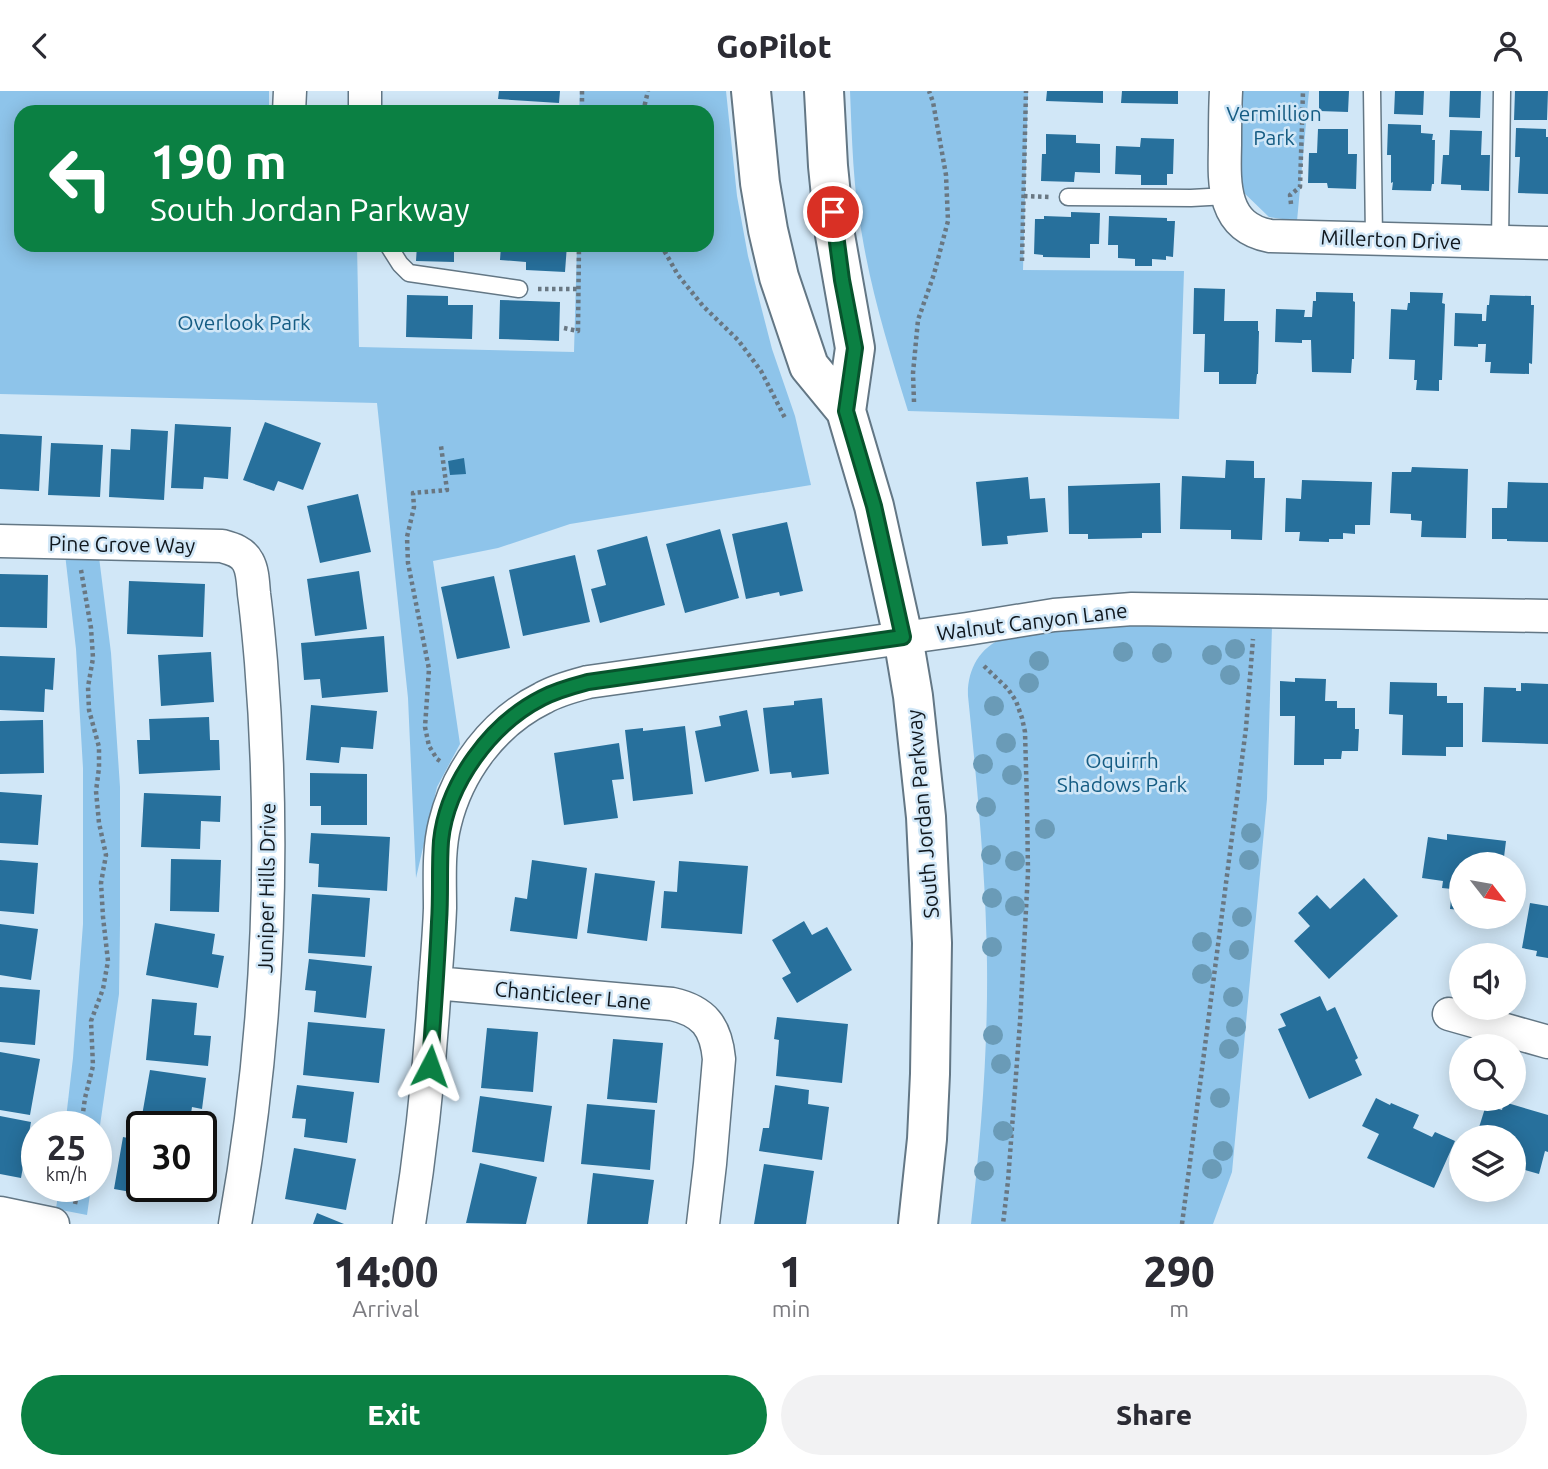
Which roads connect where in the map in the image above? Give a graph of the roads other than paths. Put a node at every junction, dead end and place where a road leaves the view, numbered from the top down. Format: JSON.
{"nodes":[{"id":1,"x":751,"y":91,"type":"edge"},
{"id":2,"x":824,"y":91,"type":"edge"},
{"id":3,"x":1226,"y":91,"type":"edge"},
{"id":4,"x":1372,"y":91,"type":"edge"},
{"id":5,"x":1502,"y":91,"type":"edge"},
{"id":6,"x":1068,"y":197,"type":"dead end"},
{"id":7,"x":1233,"y":208,"type":"junction"},
{"id":8,"x":1374,"y":239,"type":"junction"},
{"id":9,"x":1500,"y":242,"type":"junction"},
{"id":10,"x":1548,"y":243,"type":"edge"},
{"id":11,"x":392,"y":252,"type":"edge"},
{"id":12,"x":519,"y":289,"type":"road end"},
{"id":13,"x":846,"y":411,"type":"junction"},
{"id":14,"x":0,"y":541,"type":"edge"},
{"id":15,"x":242,"y":554,"type":"joint"},
{"id":16,"x":1548,"y":616,"type":"edge"},
{"id":17,"x":903,"y":637,"type":"junction"},
{"id":18,"x":435,"y":983,"type":"junction"},
{"id":19,"x":1470,"y":1020,"type":"edge"},
{"id":20,"x":1548,"y":1042,"type":"edge"},
{"id":21,"x":0,"y":1213,"type":"edge"},
{"id":22,"x":63,"y":1216,"type":"edge"},
{"id":23,"x":235,"y":1224,"type":"edge"},
{"id":24,"x":409,"y":1224,"type":"edge"},
{"id":25,"x":703,"y":1224,"type":"edge"},
{"id":26,"x":918,"y":1224,"type":"edge"}],
"edges":[{"from":1,"to":13,"type":"main road","name":"South Jordan Parkway"},
{"from":2,"to":13,"type":"main road","name":"South Jordan Parkway"},
{"from":3,"to":7,"type":"street"},
{"from":4,"to":8,"type":"lane"},
{"from":5,"to":9,"type":"lane"},
{"from":6,"to":7,"type":"lane"},
{"from":7,"to":8,"type":"street","name":"Millerton Drive"},
{"from":8,"to":9,"type":"street","name":"Millerton Drive"},
{"from":9,"to":10,"type":"street","name":"Millerton Drive"},
{"from":11,"to":12,"type":"lane"},
{"from":13,"to":17,"type":"main road","name":"South Jordan Parkway"},
{"from":14,"to":15,"type":"street","name":"Pine Grove Way"},
{"from":15,"to":23,"type":"street","name":"Juniper Hills Drive"},
{"from":16,"to":17,"type":"street","name":"Walnut Canyon Lane"},
{"from":17,"to":18,"type":"street","name":"Walnut Canyon Lane"},
{"from":17,"to":26,"type":"main road","name":"South Jordan Parkway"},
{"from":18,"to":24,"type":"street","name":"Walnut Canyon Lane"},
{"from":18,"to":25,"type":"street","name":"Chanticleer Lane"},
{"from":19,"to":20,"type":"street"},
{"from":21,"to":22,"type":"street"}]}
